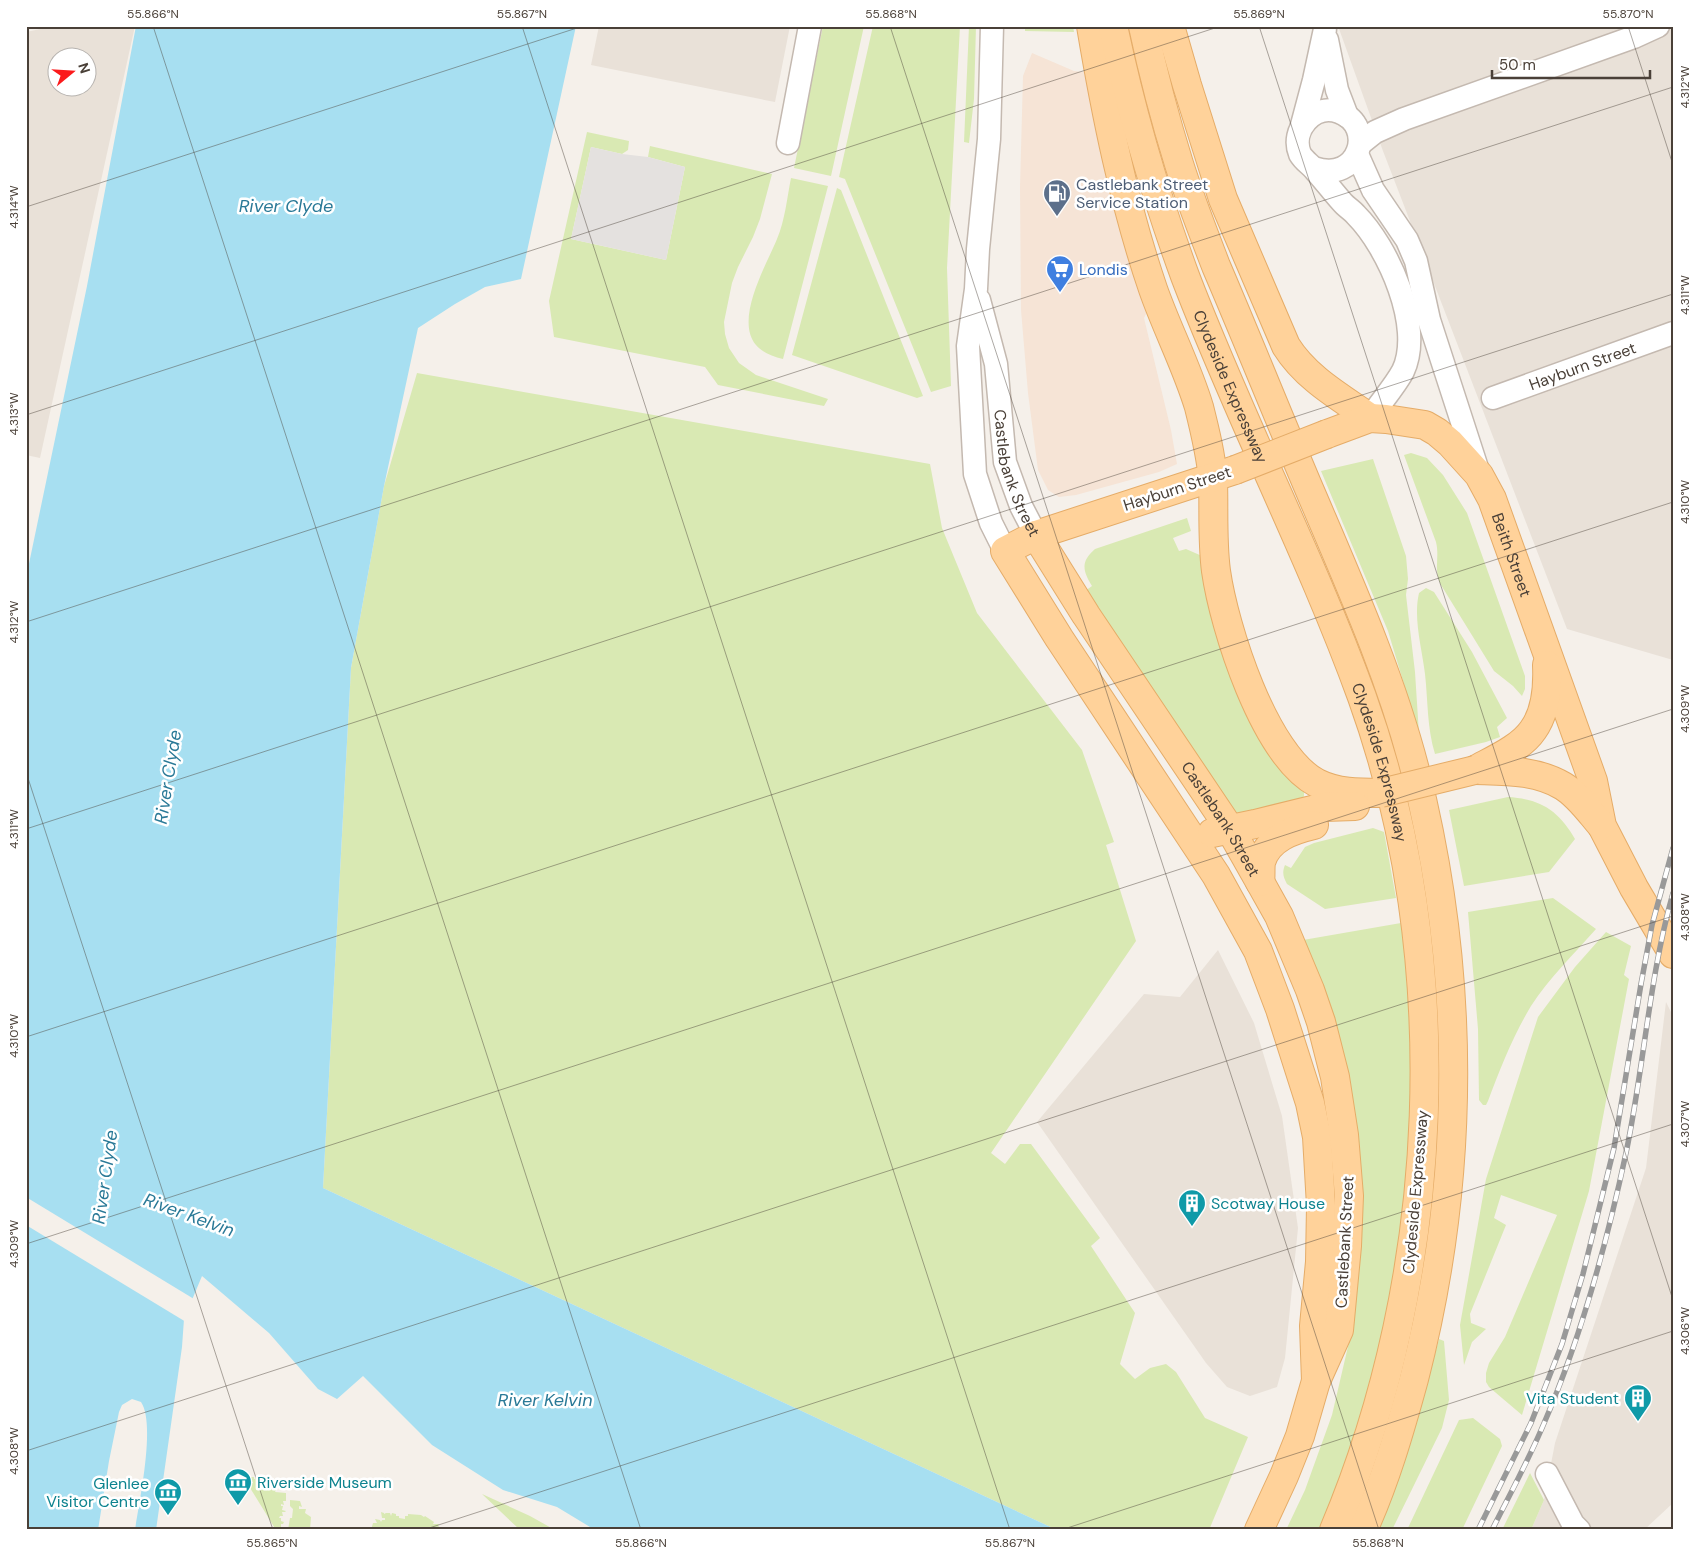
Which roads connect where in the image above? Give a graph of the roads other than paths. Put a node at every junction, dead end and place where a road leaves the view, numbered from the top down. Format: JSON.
{"nodes":[{"id":1,"x":810,"y":26,"type":"edge"},
{"id":2,"x":992,"y":26,"type":"edge"},
{"id":3,"x":1091,"y":26,"type":"edge"},
{"id":4,"x":1113,"y":26,"type":"edge"},
{"id":5,"x":1143,"y":26,"type":"edge"},
{"id":6,"x":1170,"y":26,"type":"edge"},
{"id":7,"x":1658,"y":26,"type":"edge"},
{"id":8,"x":1325,"y":28,"type":"edge"},
{"id":9,"x":1349,"y":118,"type":"junction"},
{"id":10,"x":1404,"y":119,"type":"junction"},
{"id":11,"x":1302,"y":125,"type":"junction"},
{"id":12,"x":788,"y":143,"type":"dead end"},
{"id":13,"x":1358,"y":149,"type":"junction"},
{"id":14,"x":1314,"y":168,"type":"junction"},
{"id":15,"x":976,"y":289,"type":"junction"},
{"id":16,"x":1673,"y":333,"type":"edge"},
{"id":17,"x":1493,"y":398,"type":"dead end"},
{"id":18,"x":1370,"y":418,"type":"junction"},
{"id":19,"x":1224,"y":474,"type":"junction"},
{"id":20,"x":1479,"y":475,"type":"junction"},
{"id":21,"x":1036,"y":535,"type":"junction"},
{"id":22,"x":1005,"y":551,"type":"junction"},
{"id":23,"x":1547,"y":655,"type":"junction"},
{"id":24,"x":1475,"y":770,"type":"junction"},
{"id":25,"x":1381,"y":793,"type":"junction"},
{"id":26,"x":1355,"y":806,"type":"junction"},
{"id":27,"x":1602,"y":826,"type":"junction"},
{"id":28,"x":1230,"y":829,"type":"junction"},
{"id":29,"x":1191,"y":837,"type":"junction"},
{"id":30,"x":1260,"y":882,"type":"junction"},
{"id":31,"x":1673,"y":954,"type":"edge"},
{"id":32,"x":1322,"y":1206,"type":"junction"},
{"id":33,"x":1349,"y":1206,"type":"junction"},
{"id":34,"x":1316,"y":1381,"type":"junction"},
{"id":35,"x":1547,"y":1474,"type":"dead end"},
{"id":36,"x":1573,"y":1528,"type":"edge"},
{"id":37,"x":1259,"y":1530,"type":"edge"},
{"id":38,"x":1334,"y":1530,"type":"edge"},
{"id":39,"x":1363,"y":1530,"type":"edge"}],
"edges":[{"from":1,"to":12,"type":"street"},
{"from":2,"to":15,"type":"street","name":"Castlebank Street"},
{"from":3,"to":19,"type":"main road"},
{"from":4,"to":38,"type":"main road","name":"Clydeside Expressway"},
{"from":5,"to":39,"type":"main road","name":"Clydeside Expressway"},
{"from":6,"to":18,"type":"main road"},
{"from":7,"to":10,"type":"street"},
{"from":8,"to":9,"type":"street","name":"Beith Street"},
{"from":8,"to":11,"type":"street","name":"Beith Street"},
{"from":9,"to":10,"type":"street"},
{"from":9,"to":11,"type":"street"},
{"from":9,"to":13,"type":"street","name":"Beith Street"},
{"from":10,"to":13,"type":"street"},
{"from":11,"to":14,"type":"street","name":"Beith Street"},
{"from":13,"to":14,"type":"street"},
{"from":13,"to":20,"type":"street","name":"Beith Street"},
{"from":14,"to":18,"type":"street","name":"Beith Street"},
{"from":15,"to":21,"type":"street","name":"Castlebank Street"},
{"from":15,"to":22,"type":"street","name":"Castlebank Street"},
{"from":16,"to":17,"type":"street","name":"Hayburn Street"},
{"from":18,"to":19,"type":"main road","name":"Hayburn Street","bridge":true},
{"from":18,"to":20,"type":"main road","name":"Hayburn Street"},
{"from":19,"to":21,"type":"main road","name":"Hayburn Street"},
{"from":19,"to":25,"type":"main road"},
{"from":20,"to":23,"type":"main road","name":"Beith Street"},
{"from":21,"to":22,"type":"main road","name":"Hayburn Street"},
{"from":21,"to":28,"type":"main road","name":"Castlebank Street"},
{"from":22,"to":29,"type":"main road","name":"Castlebank Street"},
{"from":23,"to":24,"type":"main road"},
{"from":23,"to":27,"type":"main road","name":"Beith Street"},
{"from":24,"to":25,"type":"main road","bridge":true},
{"from":24,"to":27,"type":"main road"},
{"from":25,"to":26,"type":"main road"},
{"from":26,"to":28,"type":"main road"},
{"from":26,"to":30,"type":"main road"},
{"from":27,"to":31,"type":"main road","name":"Beith Street"},
{"from":28,"to":29,"type":"main road"},
{"from":28,"to":30,"type":"main road","name":"Castlebank Street"},
{"from":29,"to":32,"type":"main road","name":"Castlebank Street"},
{"from":30,"to":33,"type":"main road","name":"Castlebank Street"},
{"from":32,"to":33,"type":"main road"},
{"from":32,"to":34,"type":"main road","name":"Castlebank Street"},
{"from":33,"to":34,"type":"main road","name":"Castlebank Street"},
{"from":34,"to":37,"type":"main road","name":"Castlebank Street"},
{"from":35,"to":36,"type":"street"}]}
